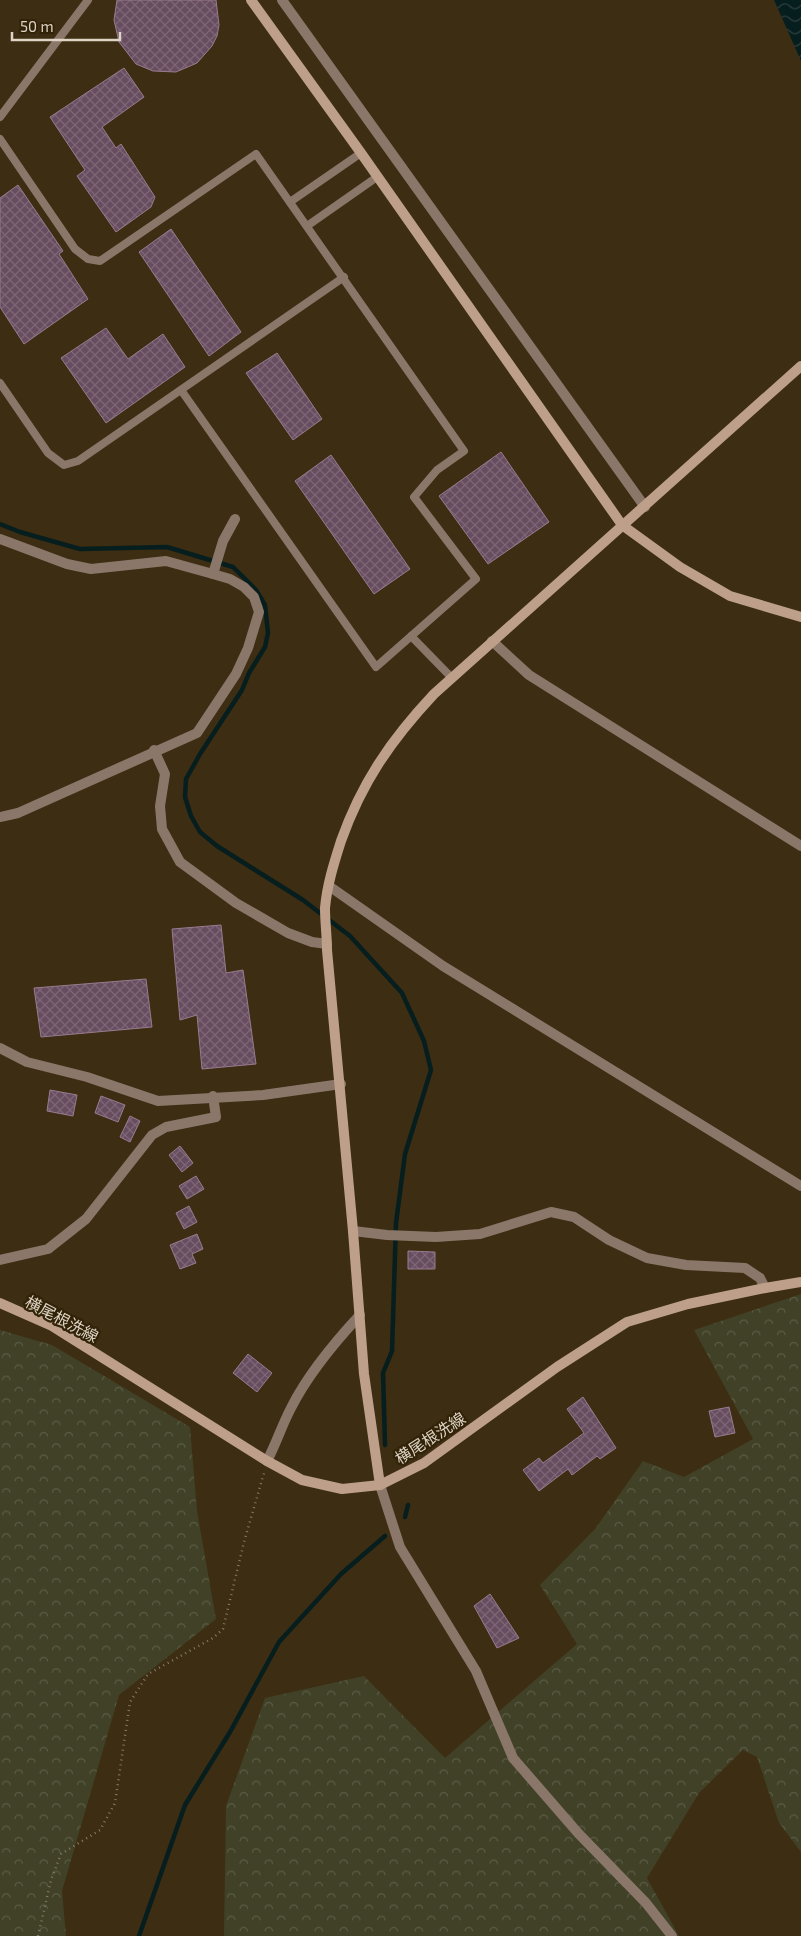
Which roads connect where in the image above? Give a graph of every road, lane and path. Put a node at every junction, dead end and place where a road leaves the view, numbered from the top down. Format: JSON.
{"nodes":[{"id":1,"x":88,"y":0,"type":"edge"},
{"id":2,"x":251,"y":0,"type":"edge"},
{"id":3,"x":282,"y":0,"type":"edge"},
{"id":4,"x":0,"y":117,"type":"edge"},
{"id":5,"x":0,"y":139,"type":"edge"},
{"id":6,"x":361,"y":153,"type":"junction"},
{"id":7,"x":378,"y":177,"type":"junction"},
{"id":8,"x":290,"y":202,"type":"junction"},
{"id":9,"x":307,"y":226,"type":"junction"},
{"id":10,"x":344,"y":277,"type":"junction"},
{"id":11,"x":801,"y":366,"type":"edge"},
{"id":12,"x":0,"y":383,"type":"edge"},
{"id":13,"x":181,"y":390,"type":"junction"},
{"id":14,"x":644,"y":507,"type":"junction"},
{"id":15,"x":235,"y":518,"type":"dead end"},
{"id":16,"x":622,"y":525,"type":"junction"},
{"id":17,"x":0,"y":539,"type":"edge"},
{"id":18,"x":214,"y":570,"type":"junction"},
{"id":19,"x":801,"y":617,"type":"edge"},
{"id":20,"x":411,"y":636,"type":"junction"},
{"id":21,"x":492,"y":641,"type":"junction"},
{"id":22,"x":452,"y":678,"type":"junction"},
{"id":23,"x":154,"y":750,"type":"junction"},
{"id":24,"x":0,"y":817,"type":"edge"},
{"id":25,"x":801,"y":846,"type":"edge"},
{"id":26,"x":329,"y":886,"type":"junction"},
{"id":27,"x":327,"y":944,"type":"junction"},
{"id":28,"x":0,"y":1048,"type":"edge"},
{"id":29,"x":340,"y":1084,"type":"junction"},
{"id":30,"x":213,"y":1096,"type":"junction"},
{"id":31,"x":801,"y":1186,"type":"edge"},
{"id":32,"x":353,"y":1231,"type":"junction"},
{"id":33,"x":0,"y":1260,"type":"edge"},
{"id":34,"x":801,"y":1282,"type":"edge"},
{"id":35,"x":764,"y":1288,"type":"junction"},
{"id":36,"x":0,"y":1303,"type":"edge"},
{"id":37,"x":360,"y":1315,"type":"junction"},
{"id":38,"x":267,"y":1461,"type":"junction"},
{"id":39,"x":380,"y":1485,"type":"junction"},
{"id":40,"x":38,"y":1936,"type":"edge"},
{"id":41,"x":672,"y":1936,"type":"edge"}],
"edges":[{"from":1,"to":4,"type":"lane"},
{"from":2,"to":6,"type":"street"},
{"from":3,"to":14,"type":"street"},
{"from":5,"to":8,"type":"lane"},
{"from":6,"to":7,"type":"street"},
{"from":6,"to":8,"type":"lane"},
{"from":7,"to":9,"type":"lane"},
{"from":7,"to":16,"type":"street"},
{"from":8,"to":9,"type":"lane"},
{"from":9,"to":10,"type":"lane"},
{"from":10,"to":13,"type":"lane"},
{"from":10,"to":20,"type":"lane"},
{"from":11,"to":14,"type":"street"},
{"from":12,"to":13,"type":"lane"},
{"from":13,"to":20,"type":"lane"},
{"from":14,"to":16,"type":"street"},
{"from":15,"to":18,"type":"street"},
{"from":16,"to":19,"type":"street"},
{"from":16,"to":21,"type":"street"},
{"from":17,"to":18,"type":"street"},
{"from":18,"to":23,"type":"street"},
{"from":20,"to":22,"type":"lane"},
{"from":21,"to":22,"type":"street"},
{"from":21,"to":25,"type":"street"},
{"from":22,"to":26,"type":"street"},
{"from":23,"to":24,"type":"street"},
{"from":23,"to":27,"type":"street"},
{"from":26,"to":27,"type":"street"},
{"from":26,"to":31,"type":"street"},
{"from":27,"to":29,"type":"street"},
{"from":28,"to":30,"type":"street"},
{"from":29,"to":30,"type":"street"},
{"from":29,"to":32,"type":"street"},
{"from":30,"to":33,"type":"street"},
{"from":32,"to":35,"type":"street"},
{"from":32,"to":37,"type":"street"},
{"from":34,"to":35,"type":"street","name":"横尾根洗線"},
{"from":35,"to":39,"type":"street","name":"横尾根洗線"},
{"from":36,"to":38,"type":"street","name":"横尾根洗線"},
{"from":37,"to":38,"type":"street"},
{"from":37,"to":39,"type":"street"},
{"from":38,"to":39,"type":"street","name":"横尾根洗線"},
{"from":38,"to":40,"type":"path"},
{"from":39,"to":41,"type":"street"}]}
